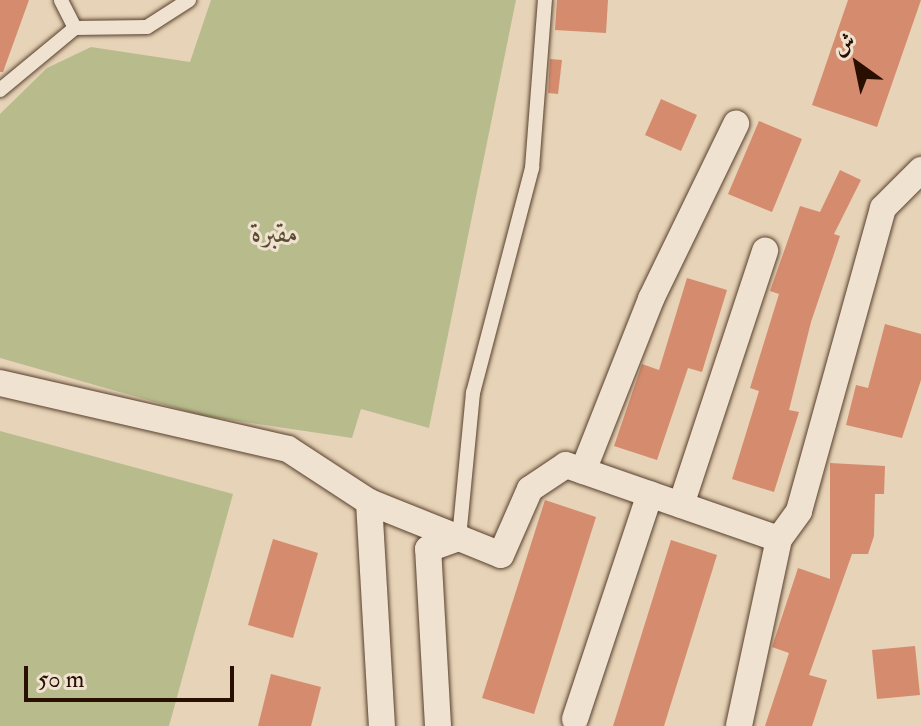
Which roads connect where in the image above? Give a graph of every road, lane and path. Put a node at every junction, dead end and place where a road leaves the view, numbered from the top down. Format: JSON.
{"nodes":[{"id":1,"x":61,"y":0,"type":"edge"},
{"id":2,"x":189,"y":0,"type":"edge"},
{"id":3,"x":545,"y":0,"type":"edge"},
{"id":4,"x":75,"y":28,"type":"junction"},
{"id":5,"x":0,"y":90,"type":"edge"},
{"id":6,"x":736,"y":124,"type":"dead end"},
{"id":7,"x":921,"y":170,"type":"edge"},
{"id":8,"x":765,"y":251,"type":"dead end"},
{"id":9,"x":0,"y":383,"type":"edge"},
{"id":10,"x":583,"y":471,"type":"junction"},
{"id":11,"x":650,"y":494,"type":"junction"},
{"id":12,"x":369,"y":502,"type":"junction"},
{"id":13,"x":681,"y":505,"type":"junction"},
{"id":14,"x":459,"y":538,"type":"junction"},
{"id":15,"x":779,"y":539,"type":"junction"},
{"id":16,"x":575,"y":719,"type":"dead end"},
{"id":17,"x":382,"y":726,"type":"edge"},
{"id":18,"x":438,"y":726,"type":"edge"},
{"id":19,"x":739,"y":726,"type":"edge"}],
"edges":[{"from":1,"to":4,"type":"lane"},
{"from":2,"to":4,"type":"lane"},
{"from":3,"to":14,"type":"lane"},
{"from":4,"to":5,"type":"lane"},
{"from":6,"to":10,"type":"street"},
{"from":7,"to":15,"type":"street"},
{"from":8,"to":13,"type":"street"},
{"from":9,"to":12,"type":"street"},
{"from":10,"to":11,"type":"street"},
{"from":10,"to":14,"type":"street"},
{"from":11,"to":13,"type":"street"},
{"from":11,"to":16,"type":"street"},
{"from":12,"to":14,"type":"street"},
{"from":12,"to":17,"type":"street"},
{"from":13,"to":15,"type":"street"},
{"from":14,"to":18,"type":"street"},
{"from":15,"to":19,"type":"street"}]}
